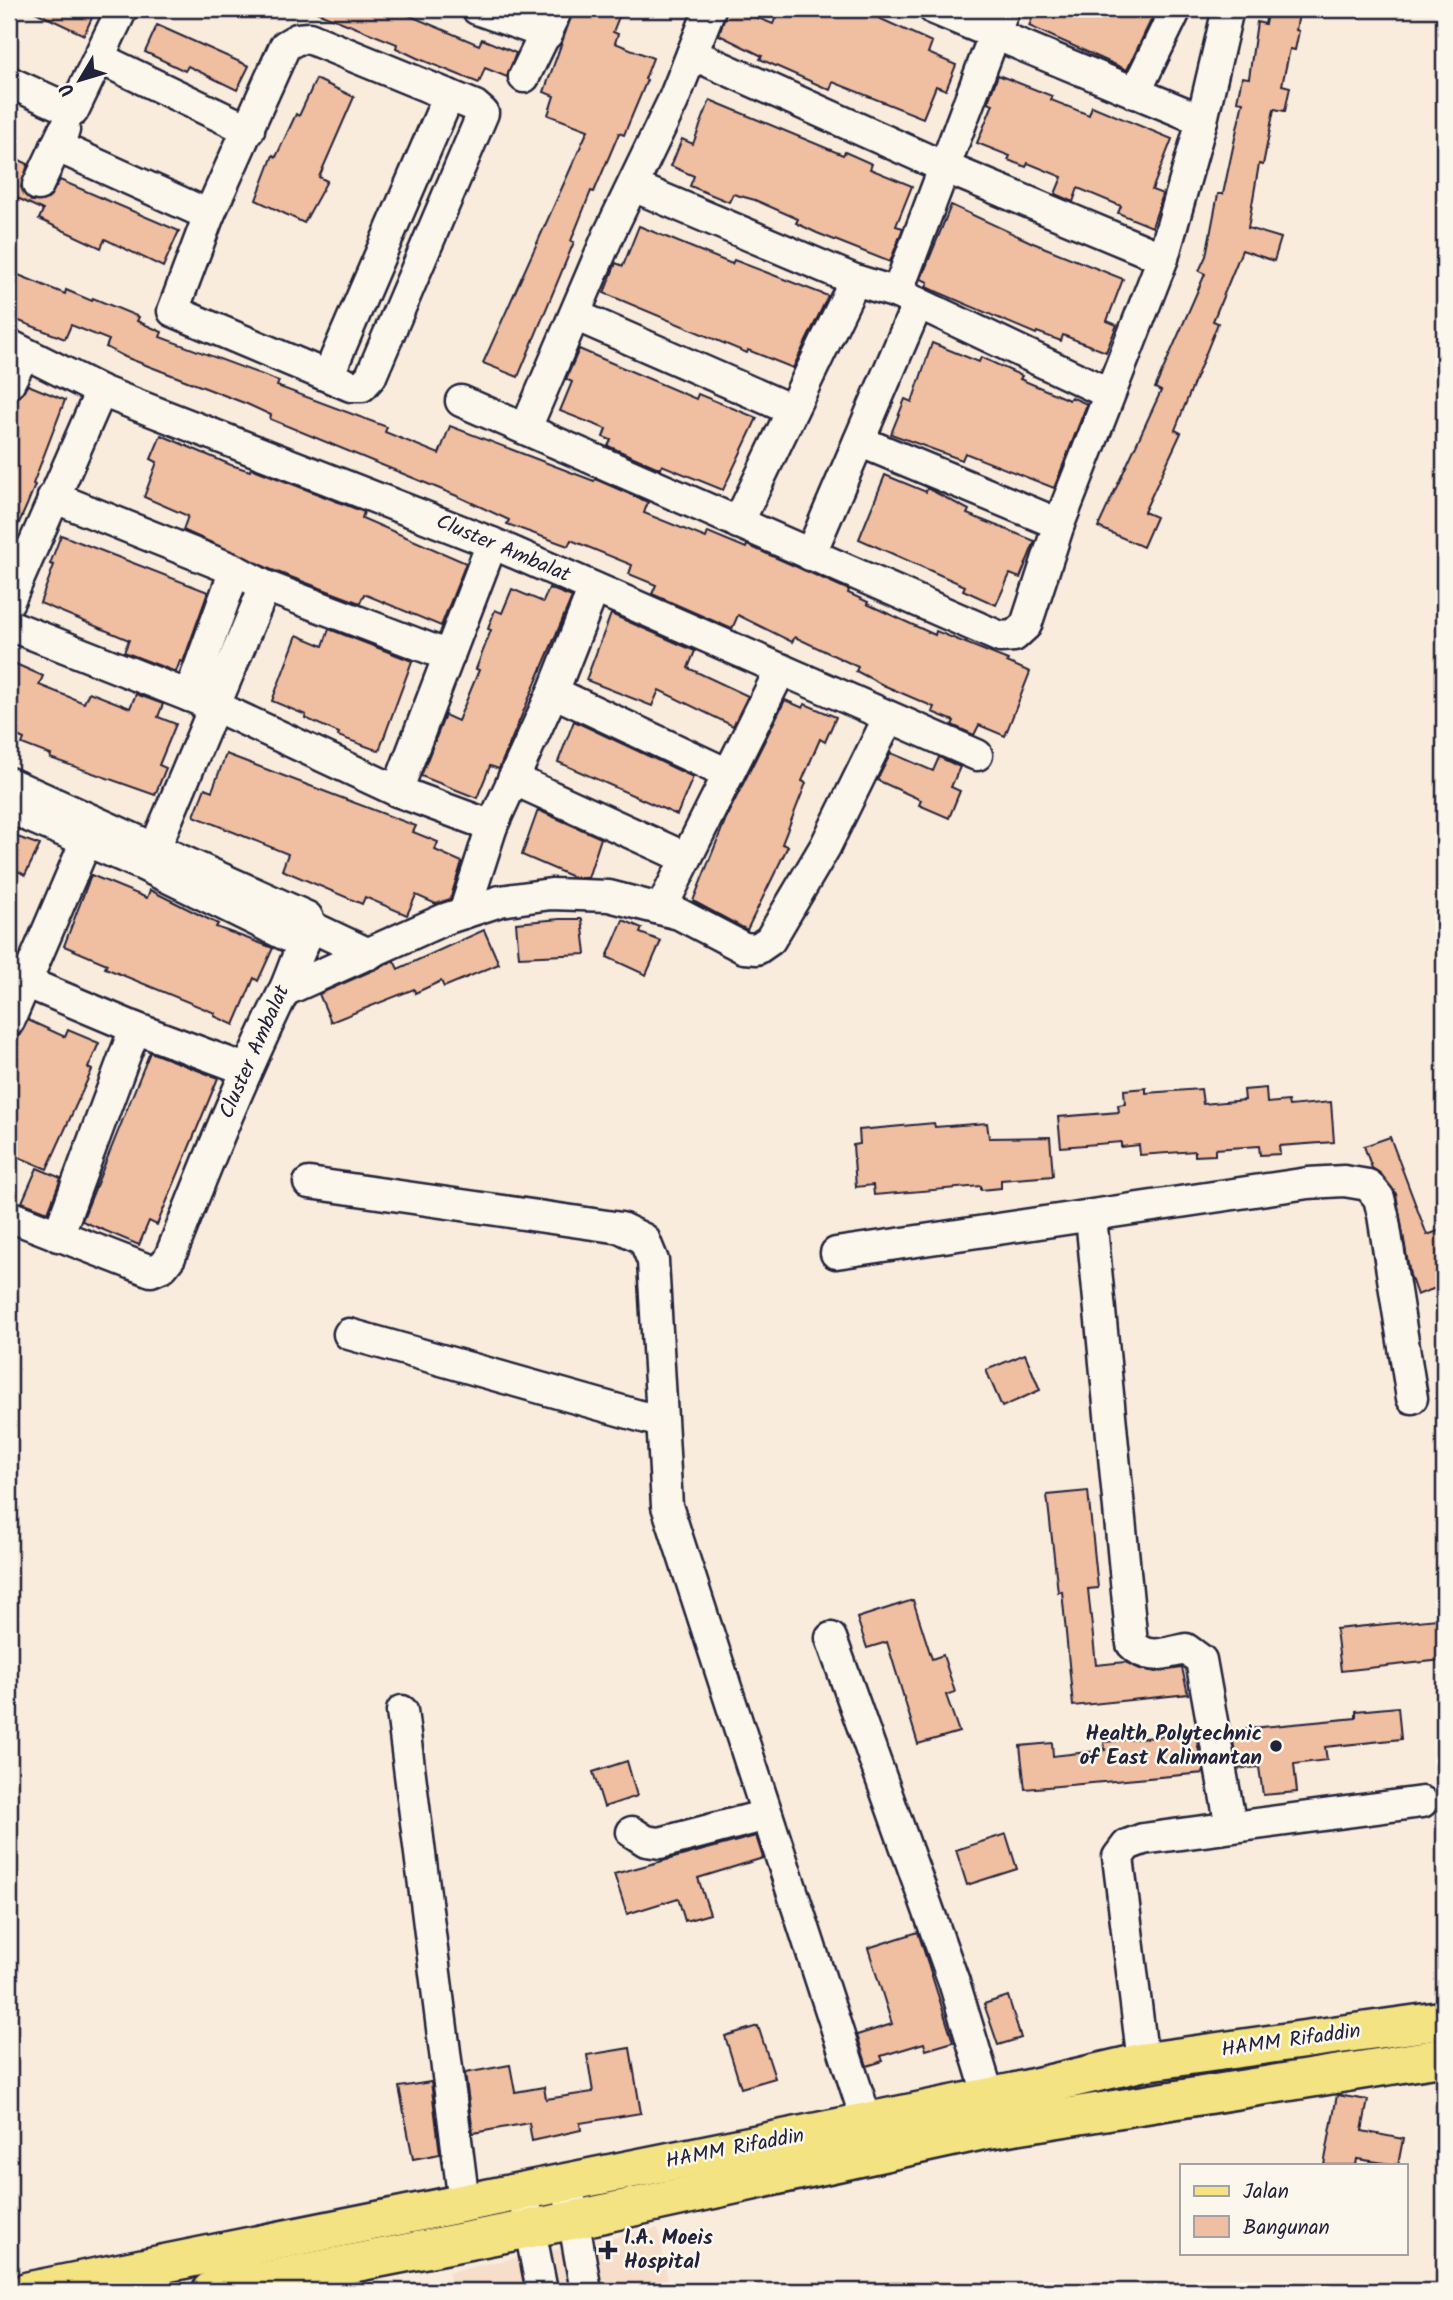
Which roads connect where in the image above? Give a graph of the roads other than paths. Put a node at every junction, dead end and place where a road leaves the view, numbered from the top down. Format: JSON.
{"nodes":[{"id":1,"x":122,"y":9,"type":"edge"},
{"id":2,"x":477,"y":9,"type":"edge"},
{"id":3,"x":710,"y":9,"type":"edge"},
{"id":4,"x":934,"y":9,"type":"edge"},
{"id":5,"x":1176,"y":9,"type":"edge"},
{"id":6,"x":1228,"y":9,"type":"edge"},
{"id":7,"x":552,"y":21,"type":"edge"},
{"id":8,"x":999,"y":22,"type":"edge"},
{"id":9,"x":692,"y":54,"type":"junction"},
{"id":10,"x":99,"y":58,"type":"junction"},
{"id":11,"x":524,"y":77,"type":"dead end"},
{"id":12,"x":9,"y":82,"type":"edge"},
{"id":13,"x":1135,"y":93,"type":"junction"},
{"id":14,"x":449,"y":95,"type":"junction"},
{"id":15,"x":73,"y":111,"type":"junction"},
{"id":16,"x":1202,"y":120,"type":"junction"},
{"id":17,"x":249,"y":130,"type":"junction"},
{"id":18,"x":56,"y":146,"type":"junction"},
{"id":19,"x":944,"y":167,"type":"junction"},
{"id":20,"x":38,"y":185,"type":"dead end"},
{"id":21,"x":633,"y":186,"type":"junction"},
{"id":22,"x":209,"y":215,"type":"junction"},
{"id":23,"x":1163,"y":258,"type":"junction"},
{"id":24,"x":855,"y":280,"type":"junction"},
{"id":25,"x":907,"y":298,"type":"junction"},
{"id":26,"x":575,"y":315,"type":"junction"},
{"id":27,"x":16,"y":350,"type":"edge"},
{"id":28,"x":328,"y":376,"type":"junction"},
{"id":29,"x":9,"y":383,"type":"edge"},
{"id":30,"x":101,"y":391,"type":"junction"},
{"id":31,"x":1108,"y":393,"type":"junction"},
{"id":32,"x":461,"y":401,"type":"dead end"},
{"id":33,"x":792,"y":410,"type":"junction"},
{"id":34,"x":526,"y":428,"type":"junction"},
{"id":35,"x":859,"y":441,"type":"junction"},
{"id":36,"x":53,"y":497,"type":"junction"},
{"id":37,"x":738,"y":523,"type":"junction"},
{"id":38,"x":1059,"y":524,"type":"junction"},
{"id":39,"x":492,"y":543,"type":"junction"},
{"id":40,"x":810,"y":555,"type":"junction"},
{"id":41,"x":235,"y":570,"type":"junction"},
{"id":42,"x":265,"y":586,"type":"junction"},
{"id":43,"x":594,"y":588,"type":"junction"},
{"id":44,"x":9,"y":601,"type":"edge"},
{"id":45,"x":9,"y":625,"type":"edge"},
{"id":46,"x":449,"y":656,"type":"junction"},
{"id":47,"x":781,"y":669,"type":"junction"},
{"id":48,"x":553,"y":692,"type":"junction"},
{"id":49,"x":189,"y":696,"type":"junction"},
{"id":50,"x":216,"y":707,"type":"junction"},
{"id":51,"x":889,"y":717,"type":"junction"},
{"id":52,"x":978,"y":755,"type":"dead end"},
{"id":53,"x":728,"y":774,"type":"junction"},
{"id":54,"x":513,"y":779,"type":"junction"},
{"id":55,"x":9,"y":783,"type":"edge"},
{"id":56,"x":397,"y":791,"type":"junction"},
{"id":57,"x":9,"y":808,"type":"edge"},
{"id":58,"x":492,"y":826,"type":"junction"},
{"id":59,"x":90,"y":832,"type":"junction"},
{"id":60,"x":155,"y":848,"type":"junction"},
{"id":61,"x":686,"y":858,"type":"junction"},
{"id":62,"x":661,"y":909,"type":"junction"},
{"id":63,"x":464,"y":912,"type":"junction"},
{"id":64,"x":307,"y":935,"type":"junction"},
{"id":65,"x":369,"y":954,"type":"junction"},
{"id":66,"x":18,"y":979,"type":"edge"},
{"id":67,"x":284,"y":991,"type":"junction"},
{"id":68,"x":9,"y":1021,"type":"edge"},
{"id":69,"x":135,"y":1028,"type":"junction"},
{"id":70,"x":245,"y":1069,"type":"junction"},
{"id":71,"x":309,"y":1183,"type":"dead end"},
{"id":72,"x":9,"y":1216,"type":"edge"},
{"id":73,"x":1091,"y":1217,"type":"junction"},
{"id":74,"x":58,"y":1236,"type":"junction"},
{"id":75,"x":836,"y":1253,"type":"dead end"},
{"id":76,"x":348,"y":1334,"type":"dead end"},
{"id":77,"x":1412,"y":1398,"type":"dead end"},
{"id":78,"x":661,"y":1422,"type":"junction"},
{"id":79,"x":831,"y":1638,"type":"dead end"},
{"id":80,"x":402,"y":1712,"type":"dead end"},
{"id":81,"x":1422,"y":1802,"type":"dead end"},
{"id":82,"x":767,"y":1815,"type":"junction"},
{"id":83,"x":1231,"y":1827,"type":"junction"},
{"id":84,"x":632,"y":1832,"type":"dead end"},
{"id":85,"x":1444,"y":2020,"type":"edge"},
{"id":86,"x":1444,"y":2057,"type":"edge"},
{"id":87,"x":1143,"y":2063,"type":"junction"},
{"id":88,"x":989,"y":2097,"type":"junction"},
{"id":89,"x":867,"y":2122,"type":"junction"},
{"id":90,"x":567,"y":2183,"type":"junction"},
{"id":91,"x":522,"y":2192,"type":"junction"},
{"id":92,"x":464,"y":2203,"type":"junction"},
{"id":93,"x":574,"y":2220,"type":"junction"},
{"id":94,"x":530,"y":2229,"type":"junction"},
{"id":95,"x":28,"y":2291,"type":"edge"},
{"id":96,"x":211,"y":2291,"type":"edge"},
{"id":97,"x":542,"y":2291,"type":"edge"},
{"id":98,"x":586,"y":2291,"type":"edge"}],
"edges":[{"from":1,"to":10,"type":"street"},
{"from":2,"to":7,"type":"street"},
{"from":3,"to":9,"type":"street"},
{"from":4,"to":8,"type":"street"},
{"from":5,"to":13,"type":"street"},
{"from":6,"to":16,"type":"street"},
{"from":7,"to":11,"type":"street"},
{"from":8,"to":13,"type":"street"},
{"from":8,"to":19,"type":"street"},
{"from":9,"to":19,"type":"street"},
{"from":9,"to":21,"type":"street"},
{"from":10,"to":15,"type":"street"},
{"from":10,"to":17,"type":"street"},
{"from":12,"to":15,"type":"street"},
{"from":13,"to":16,"type":"street"},
{"from":14,"to":17,"type":"street"},
{"from":14,"to":28,"type":"street"},
{"from":14,"to":28,"type":"street"},
{"from":15,"to":18,"type":"street"},
{"from":16,"to":23,"type":"street"},
{"from":17,"to":22,"type":"street"},
{"from":18,"to":20,"type":"street"},
{"from":18,"to":22,"type":"street"},
{"from":19,"to":23,"type":"street"},
{"from":19,"to":25,"type":"street"},
{"from":21,"to":24,"type":"street"},
{"from":21,"to":26,"type":"street"},
{"from":22,"to":28,"type":"street"},
{"from":23,"to":31,"type":"street"},
{"from":24,"to":25,"type":"street"},
{"from":24,"to":33,"type":"street"},
{"from":25,"to":31,"type":"street"},
{"from":25,"to":35,"type":"street"},
{"from":26,"to":33,"type":"street"},
{"from":26,"to":34,"type":"street"},
{"from":27,"to":29,"type":"street","name":"Cluster Ambalat"},
{"from":27,"to":30,"type":"street","name":"Cluster Ambalat"},
{"from":30,"to":36,"type":"street"},
{"from":30,"to":39,"type":"street","name":"Cluster Ambalat"},
{"from":31,"to":38,"type":"street"},
{"from":32,"to":34,"type":"street"},
{"from":33,"to":37,"type":"street"},
{"from":34,"to":37,"type":"street"},
{"from":35,"to":38,"type":"street"},
{"from":35,"to":40,"type":"street"},
{"from":36,"to":41,"type":"street"},
{"from":36,"to":44,"type":"street"},
{"from":37,"to":40,"type":"street"},
{"from":38,"to":40,"type":"street"},
{"from":39,"to":43,"type":"street","name":"Cluster Ambalat"},
{"from":39,"to":46,"type":"street"},
{"from":41,"to":42,"type":"street"},
{"from":41,"to":49,"type":"street"},
{"from":42,"to":46,"type":"street"},
{"from":42,"to":50,"type":"street"},
{"from":43,"to":47,"type":"street","name":"Cluster Ambalat"},
{"from":43,"to":48,"type":"street"},
{"from":45,"to":49,"type":"street"},
{"from":46,"to":56,"type":"street"},
{"from":47,"to":51,"type":"street","name":"Cluster Ambalat"},
{"from":47,"to":53,"type":"street"},
{"from":48,"to":53,"type":"street"},
{"from":48,"to":54,"type":"street"},
{"from":49,"to":50,"type":"street"},
{"from":50,"to":56,"type":"street"},
{"from":50,"to":60,"type":"street"},
{"from":51,"to":52,"type":"street","name":"Cluster Ambalat"},
{"from":51,"to":62,"type":"street"},
{"from":53,"to":61,"type":"street"},
{"from":54,"to":58,"type":"street"},
{"from":54,"to":61,"type":"street"},
{"from":55,"to":59,"type":"street"},
{"from":56,"to":58,"type":"street"},
{"from":57,"to":59,"type":"street"},
{"from":58,"to":63,"type":"street"},
{"from":59,"to":60,"type":"street"},
{"from":59,"to":64,"type":"street"},
{"from":59,"to":66,"type":"street"},
{"from":60,"to":64,"type":"street"},
{"from":61,"to":62,"type":"street"},
{"from":62,"to":63,"type":"street"},
{"from":63,"to":65,"type":"street"},
{"from":64,"to":65,"type":"street"},
{"from":64,"to":67,"type":"street","name":"Cluster Ambalat"},
{"from":65,"to":67,"type":"street"},
{"from":66,"to":68,"type":"street"},
{"from":66,"to":69,"type":"street"},
{"from":67,"to":70,"type":"street","name":"Cluster Ambalat"},
{"from":69,"to":70,"type":"street"},
{"from":69,"to":74,"type":"street"},
{"from":70,"to":74,"type":"street","name":"Cluster Ambalat"},
{"from":71,"to":78,"type":"street"},
{"from":72,"to":74,"type":"street","name":"Cluster Ambalat"},
{"from":73,"to":75,"type":"street"},
{"from":73,"to":77,"type":"street"},
{"from":73,"to":83,"type":"street"},
{"from":76,"to":78,"type":"street"},
{"from":78,"to":82,"type":"street"},
{"from":79,"to":88,"type":"street"},
{"from":80,"to":92,"type":"street"},
{"from":81,"to":83,"type":"street"},
{"from":82,"to":84,"type":"street"},
{"from":82,"to":89,"type":"street"},
{"from":83,"to":87,"type":"street"},
{"from":85,"to":87,"type":"main road","name":"HAMM Rifaddin"},
{"from":86,"to":93,"type":"main road","name":"HAMM Rifaddin"},
{"from":87,"to":88,"type":"main road","name":"HAMM Rifaddin"},
{"from":88,"to":89,"type":"main road","name":"HAMM Rifaddin"},
{"from":89,"to":90,"type":"main road","name":"HAMM Rifaddin"},
{"from":90,"to":91,"type":"main road","name":"HAMM Rifaddin"},
{"from":90,"to":93,"type":"street"},
{"from":91,"to":92,"type":"main road","name":"HAMM Rifaddin"},
{"from":91,"to":94,"type":"street"},
{"from":92,"to":95,"type":"main road","name":"HAMM Rifaddin"},
{"from":93,"to":94,"type":"main road","name":"HAMM Rifaddin"},
{"from":93,"to":98,"type":"street"},
{"from":94,"to":96,"type":"main road","name":"HAMM Rifaddin"},
{"from":94,"to":97,"type":"street"}]}
